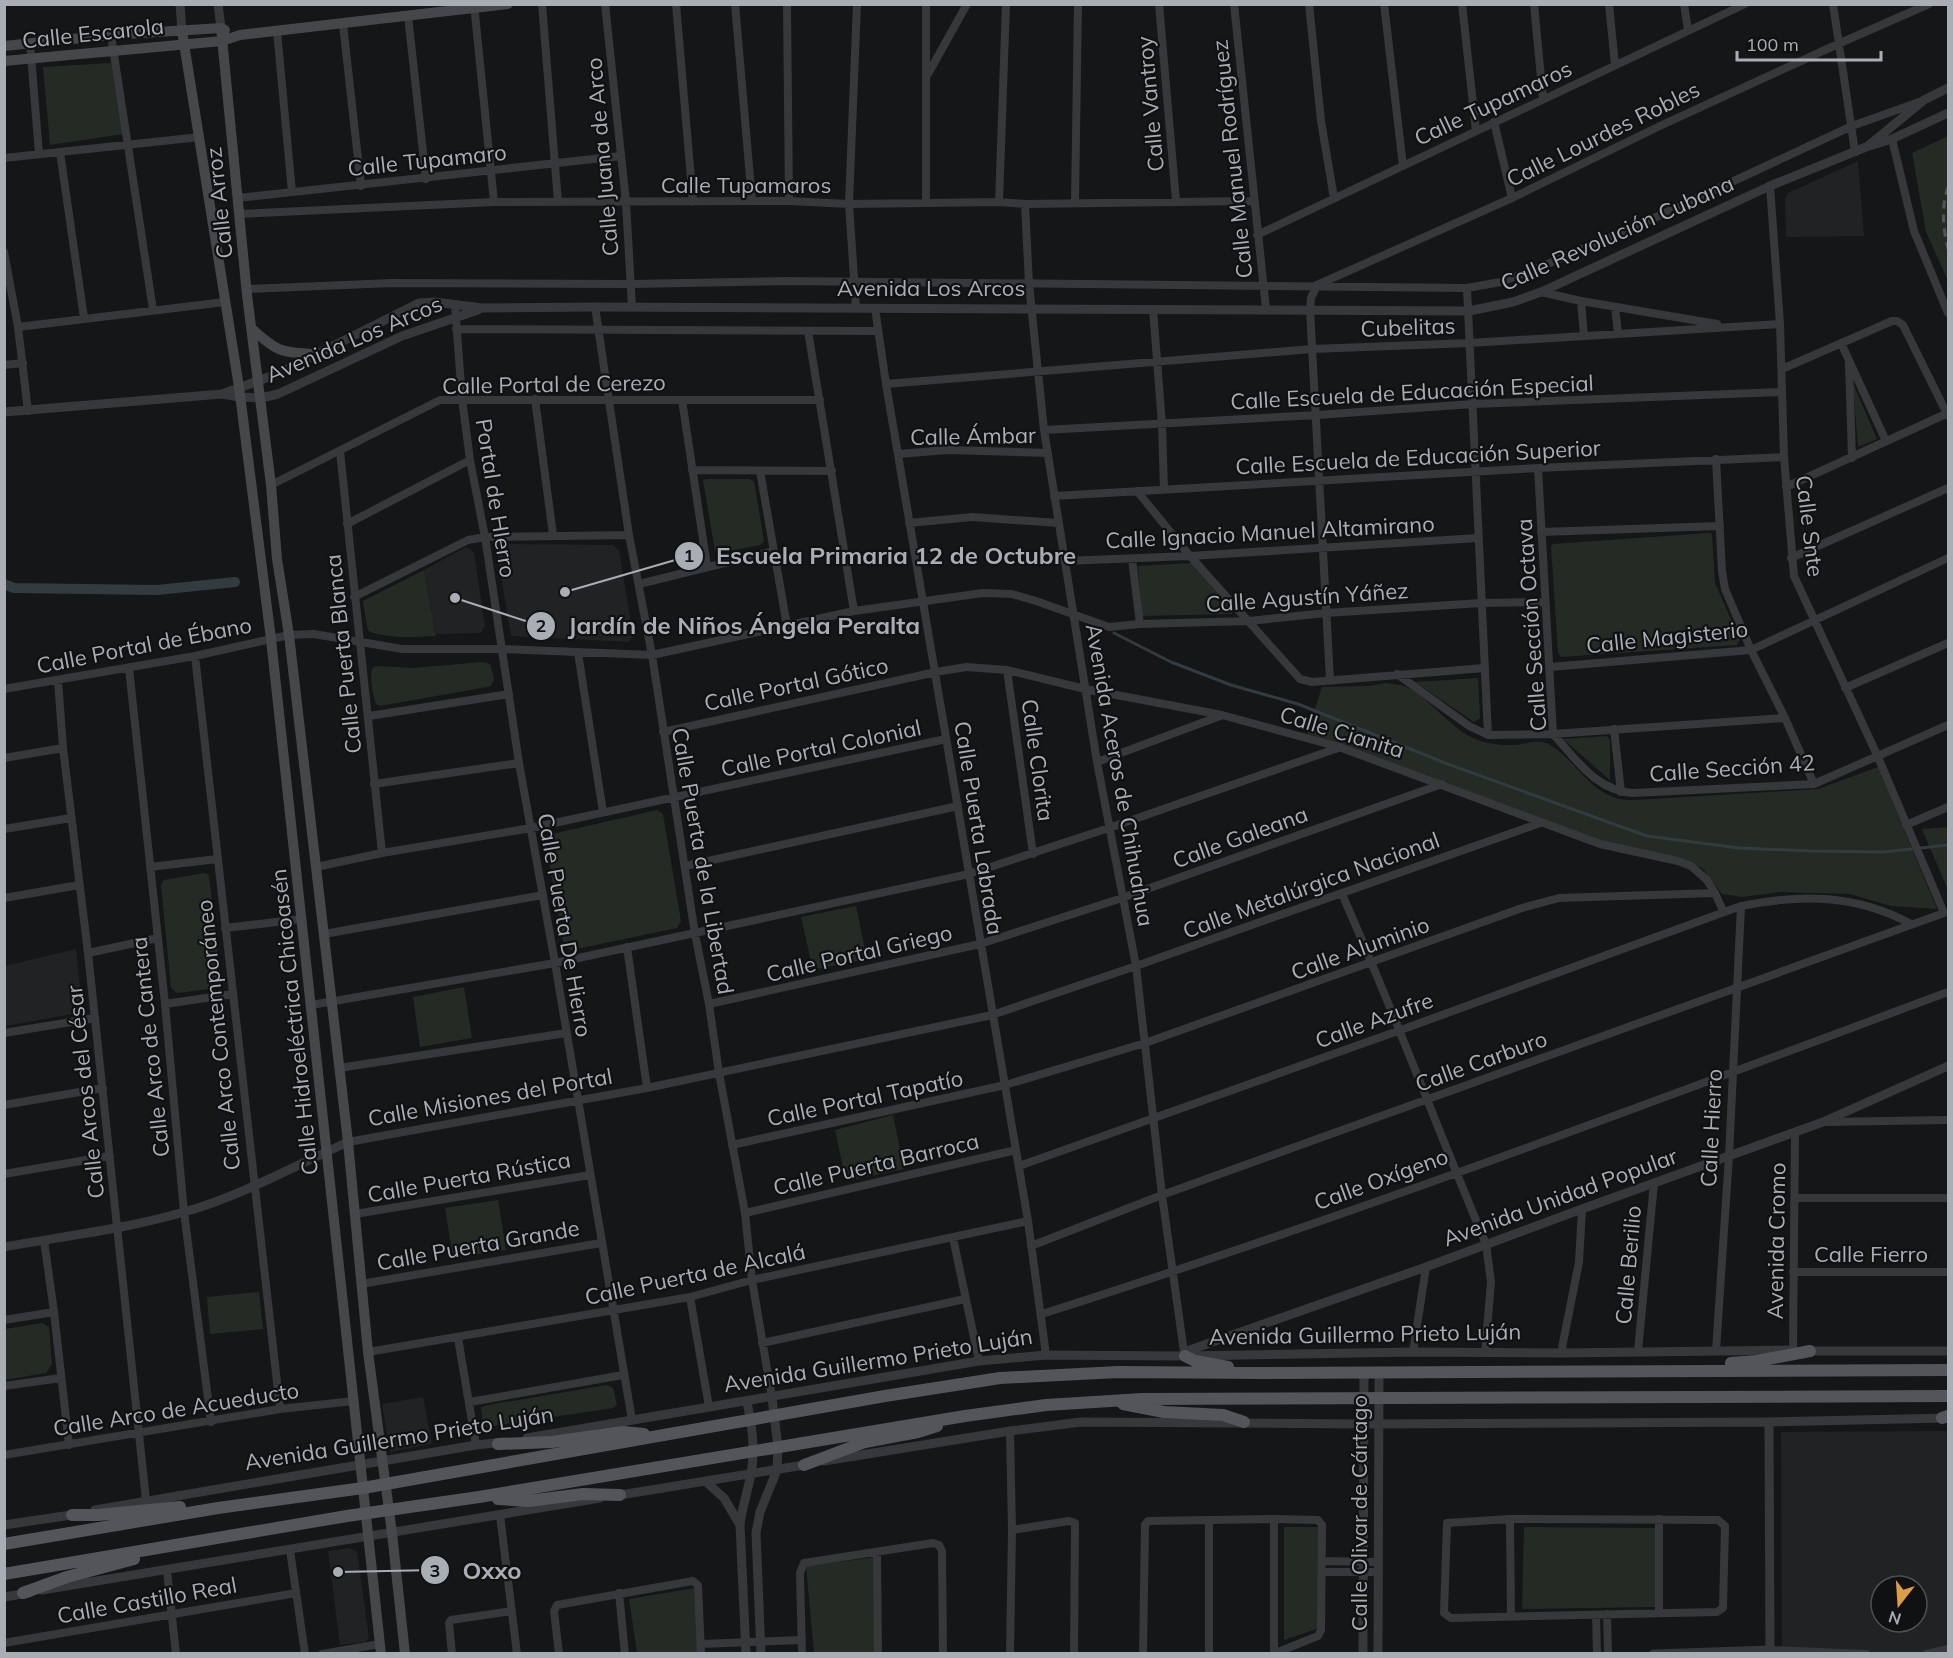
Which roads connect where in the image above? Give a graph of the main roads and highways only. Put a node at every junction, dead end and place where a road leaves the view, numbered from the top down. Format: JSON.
{"nodes":[{"id":1,"x":508,"y":4,"type":"edge"},
{"id":2,"x":474,"y":7,"type":"edge"},
{"id":3,"x":221,"y":28,"type":"junction"},
{"id":4,"x":182,"y":31,"type":"junction"},
{"id":5,"x":240,"y":35,"type":"junction"},
{"id":6,"x":222,"y":41,"type":"junction"},
{"id":7,"x":184,"y":44,"type":"junction"},
{"id":8,"x":4,"y":46,"type":"edge"},
{"id":9,"x":4,"y":61,"type":"edge"},
{"id":10,"x":251,"y":328,"type":"junction"},
{"id":11,"x":315,"y":354,"type":"road end"},
{"id":12,"x":239,"y":392,"type":"joint"},
{"id":13,"x":261,"y":398,"type":"joint"},
{"id":14,"x":1810,"y":1351,"type":"road end"},
{"id":15,"x":1184,"y":1354,"type":"road end"},
{"id":16,"x":1948,"y":1370,"type":"edge"},
{"id":17,"x":1692,"y":1372,"type":"junction"},
{"id":18,"x":1264,"y":1373,"type":"junction"},
{"id":19,"x":1948,"y":1396,"type":"edge"},
{"id":20,"x":1107,"y":1401,"type":"junction"},
{"id":21,"x":965,"y":1416,"type":"junction"},
{"id":22,"x":1244,"y":1422,"type":"road end"},
{"id":23,"x":660,"y":1436,"type":"junction"},
{"id":24,"x":498,"y":1444,"type":"road end"},
{"id":25,"x":804,"y":1465,"type":"road end"},
{"id":26,"x":385,"y":1484,"type":"junction"},
{"id":27,"x":363,"y":1488,"type":"junction"},
{"id":28,"x":621,"y":1495,"type":"road end"},
{"id":29,"x":479,"y":1497,"type":"junction"},
{"id":30,"x":218,"y":1508,"type":"junction"},
{"id":31,"x":388,"y":1510,"type":"junction"},
{"id":32,"x":366,"y":1513,"type":"junction"},
{"id":33,"x":72,"y":1515,"type":"road end"},
{"id":34,"x":4,"y":1544,"type":"edge"},
{"id":35,"x":176,"y":1546,"type":"junction"},
{"id":36,"x":4,"y":1574,"type":"edge"},
{"id":37,"x":23,"y":1593,"type":"road end"},
{"id":38,"x":380,"y":1649,"type":"edge"},
{"id":39,"x":405,"y":1653,"type":"edge"}],
"edges":[{"from":1,"to":2,"type":"main road"},
{"from":2,"to":5,"type":"main road"},
{"from":3,"to":4,"type":"main road","name":"Calle Escarola"},
{"from":3,"to":5,"type":"main road"},
{"from":3,"to":6,"type":"main road","name":"Calle Arroz"},
{"from":4,"to":7,"type":"main road","name":"Calle Arroz"},
{"from":4,"to":8,"type":"main road","name":"Calle Escarola"},
{"from":5,"to":6,"type":"main road","name":"Calle Escarola"},
{"from":6,"to":7,"type":"main road","name":"Calle Escarola"},
{"from":6,"to":10,"type":"main road","name":"Calle Arroz"},
{"from":7,"to":9,"type":"main road","name":"Calle Escarola"},
{"from":7,"to":12,"type":"main road","name":"Calle Arroz"},
{"from":10,"to":11,"type":"main road"},
{"from":10,"to":13,"type":"main road","name":"Calle Arroz"},
{"from":12,"to":27,"type":"main road","name":"Calle Hidroeléctrica Chicoasén"},
{"from":13,"to":26,"type":"main road","name":"Calle Hidroeléctrica Chicoasén"},
{"from":14,"to":17,"type":"main road"},
{"from":15,"to":18,"type":"main road"},
{"from":16,"to":17,"type":"main road","name":"Avenida Guillermo Prieto Luján"},
{"from":17,"to":18,"type":"main road","name":"Avenida Guillermo Prieto Luján"},
{"from":18,"to":23,"type":"main road","name":"Avenida Guillermo Prieto Luján"},
{"from":19,"to":20,"type":"main road"},
{"from":20,"to":21,"type":"main road"},
{"from":20,"to":22,"type":"main road"},
{"from":21,"to":25,"type":"main road"},
{"from":21,"to":29,"type":"main road"},
{"from":23,"to":24,"type":"main road"},
{"from":23,"to":26,"type":"main road","name":"Avenida Guillermo Prieto Luján"},
{"from":26,"to":27,"type":"main road","name":"Avenida Guillermo Prieto Luján"},
{"from":26,"to":31,"type":"main road","name":"Calle Hidroeléctrica Chicoasén"},
{"from":27,"to":30,"type":"main road","name":"Avenida Guillermo Prieto Luján"},
{"from":27,"to":32,"type":"main road","name":"Calle Hidroeléctrica Chicoasén"},
{"from":28,"to":29,"type":"main road"},
{"from":29,"to":31,"type":"main road"},
{"from":30,"to":33,"type":"main road"},
{"from":30,"to":34,"type":"main road","name":"Avenida Guillermo Prieto Luján"},
{"from":31,"to":32,"type":"main road"},
{"from":31,"to":39,"type":"main road","name":"Calle Hidroeléctrica Chicoasén"},
{"from":32,"to":35,"type":"main road"},
{"from":32,"to":38,"type":"main road","name":"Calle Hidroeléctrica Chicoasén"},
{"from":35,"to":36,"type":"main road"},
{"from":35,"to":37,"type":"main road"}]}
